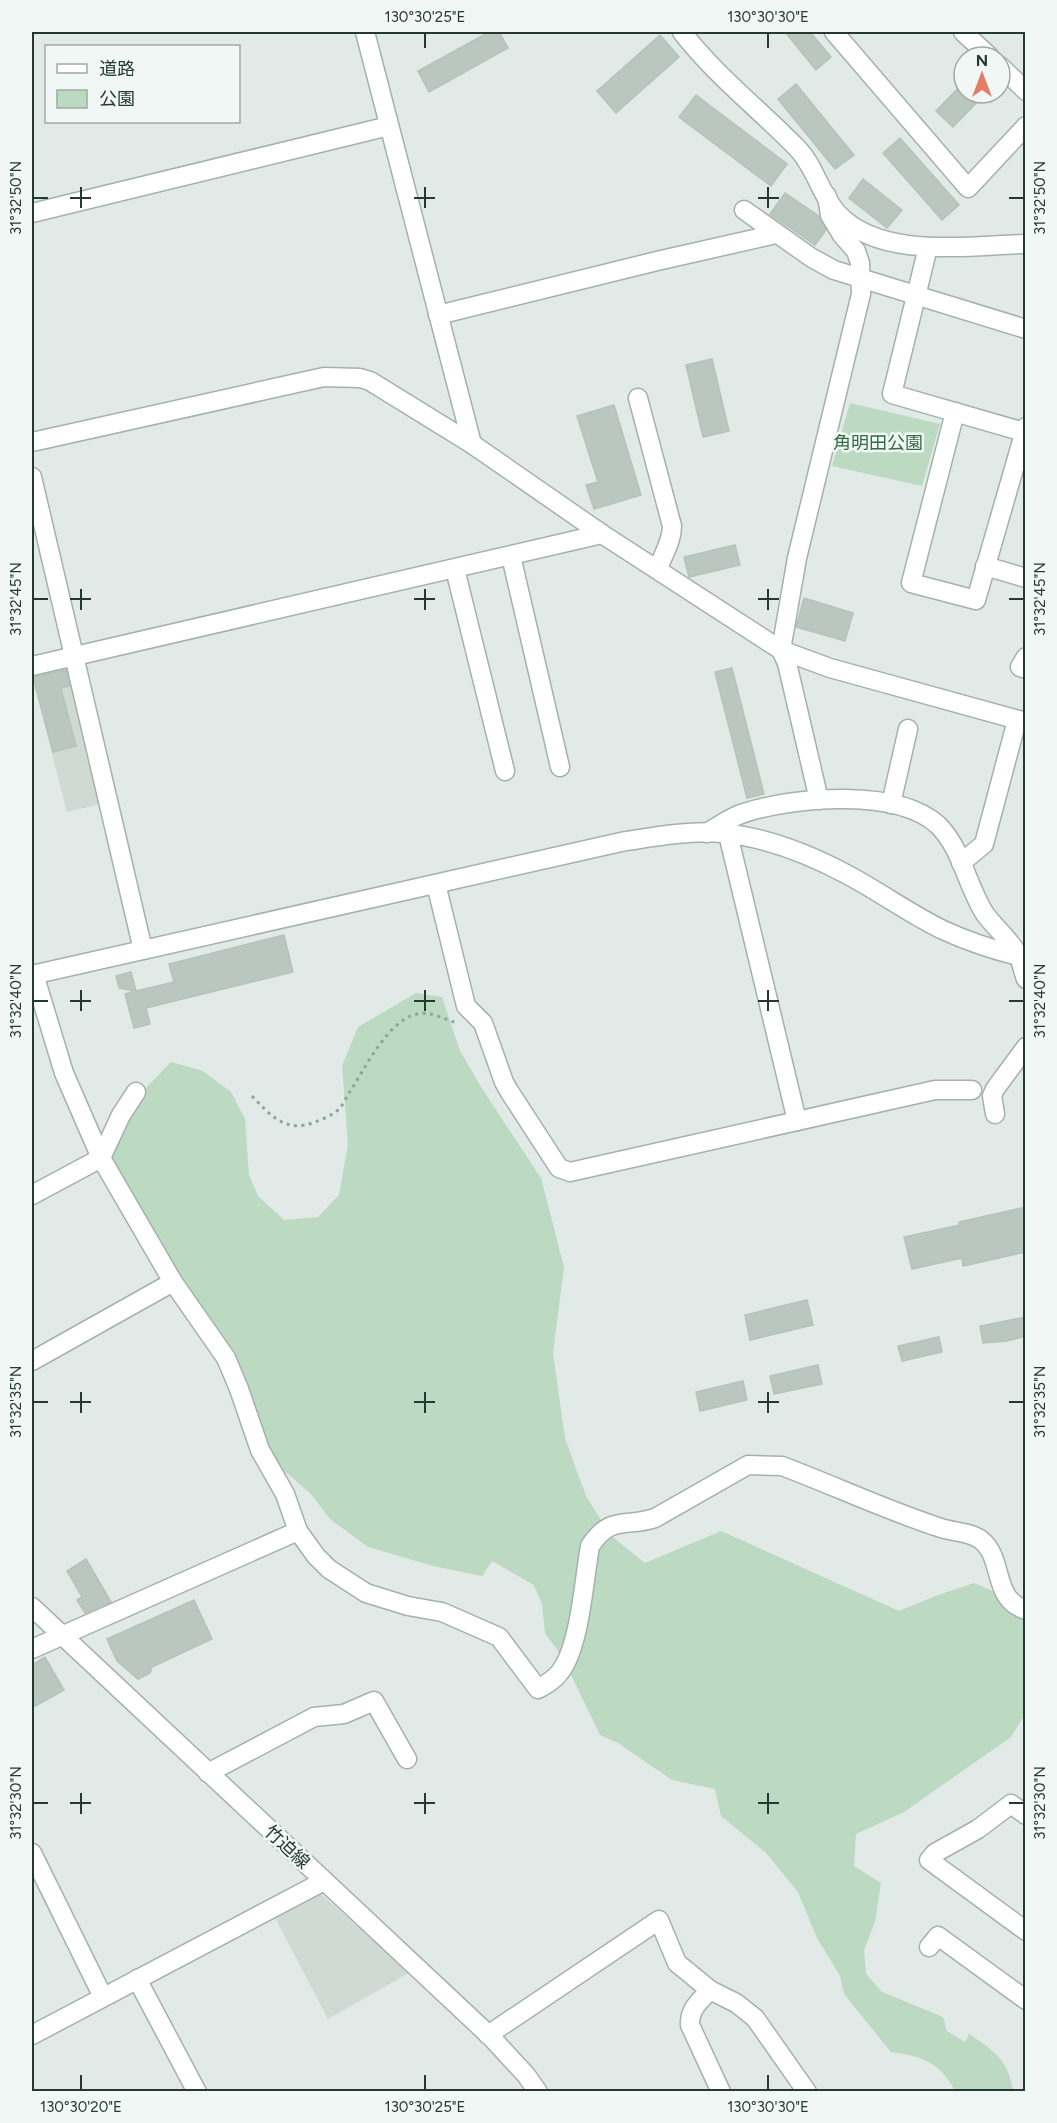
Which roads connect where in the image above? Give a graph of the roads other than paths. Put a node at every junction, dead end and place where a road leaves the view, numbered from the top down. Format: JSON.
{"nodes":[{"id":1,"x":365,"y":32,"type":"edge"},
{"id":2,"x":682,"y":32,"type":"edge"},
{"id":3,"x":834,"y":32,"type":"edge"},
{"id":4,"x":963,"y":32,"type":"edge"},
{"id":5,"x":977,"y":45,"type":"edge"},
{"id":6,"x":1012,"y":78,"type":"edge"},
{"id":7,"x":1026,"y":91,"type":"edge"},
{"id":8,"x":389,"y":126,"type":"junction"},
{"id":9,"x":1026,"y":126,"type":"edge"},
{"id":10,"x":827,"y":196,"type":"junction"},
{"id":11,"x":744,"y":210,"type":"dead end"},
{"id":12,"x":32,"y":213,"type":"edge"},
{"id":13,"x":776,"y":234,"type":"junction"},
{"id":14,"x":1026,"y":244,"type":"edge"},
{"id":15,"x":928,"y":247,"type":"junction"},
{"id":16,"x":862,"y":279,"type":"junction"},
{"id":17,"x":916,"y":295,"type":"junction"},
{"id":18,"x":438,"y":315,"type":"junction"},
{"id":19,"x":1026,"y":329,"type":"edge"},
{"id":20,"x":638,"y":398,"type":"dead end"},
{"id":21,"x":955,"y":412,"type":"junction"},
{"id":22,"x":1025,"y":430,"type":"edge"},
{"id":23,"x":32,"y":442,"type":"edge"},
{"id":24,"x":472,"y":444,"type":"junction"},
{"id":25,"x":32,"y":477,"type":"edge"},
{"id":26,"x":602,"y":534,"type":"junction"},
{"id":27,"x":511,"y":556,"type":"junction"},
{"id":28,"x":985,"y":566,"type":"junction"},
{"id":29,"x":455,"y":569,"type":"junction"},
{"id":30,"x":658,"y":569,"type":"junction"},
{"id":31,"x":1026,"y":578,"type":"edge"},
{"id":32,"x":781,"y":650,"type":"junction"},
{"id":33,"x":74,"y":656,"type":"junction"},
{"id":34,"x":1026,"y":657,"type":"edge"},
{"id":35,"x":32,"y":666,"type":"edge"},
{"id":36,"x":1026,"y":669,"type":"edge"},
{"id":37,"x":1021,"y":721,"type":"edge"},
{"id":38,"x":908,"y":729,"type":"dead end"},
{"id":39,"x":560,"y":767,"type":"dead end"},
{"id":40,"x":505,"y":771,"type":"dead end"},
{"id":41,"x":819,"y":800,"type":"junction"},
{"id":42,"x":891,"y":804,"type":"junction"},
{"id":43,"x":707,"y":833,"type":"junction"},
{"id":44,"x":728,"y":834,"type":"junction"},
{"id":45,"x":961,"y":863,"type":"junction"},
{"id":46,"x":436,"y":884,"type":"junction"},
{"id":47,"x":143,"y":950,"type":"junction"},
{"id":48,"x":1022,"y":957,"type":"edge"},
{"id":49,"x":33,"y":974,"type":"edge"},
{"id":50,"x":1026,"y":979,"type":"edge"},
{"id":51,"x":1026,"y":1047,"type":"edge"},
{"id":52,"x":972,"y":1090,"type":"dead end"},
{"id":53,"x":136,"y":1092,"type":"dead end"},
{"id":54,"x":995,"y":1114,"type":"dead end"},
{"id":55,"x":797,"y":1121,"type":"junction"},
{"id":56,"x":101,"y":1158,"type":"junction"},
{"id":57,"x":32,"y":1196,"type":"edge"},
{"id":58,"x":173,"y":1282,"type":"junction"},
{"id":59,"x":32,"y":1361,"type":"edge"},
{"id":60,"x":298,"y":1531,"type":"junction"},
{"id":61,"x":32,"y":1607,"type":"edge"},
{"id":62,"x":1026,"y":1610,"type":"edge"},
{"id":63,"x":61,"y":1635,"type":"junction"},
{"id":64,"x":32,"y":1649,"type":"edge"},
{"id":65,"x":407,"y":1759,"type":"dead end"},
{"id":66,"x":208,"y":1773,"type":"junction"},
{"id":67,"x":1026,"y":1815,"type":"edge"},
{"id":68,"x":32,"y":1853,"type":"edge"},
{"id":69,"x":324,"y":1881,"type":"junction"},
{"id":70,"x":1026,"y":1931,"type":"edge"},
{"id":71,"x":929,"y":1947,"type":"dead end"},
{"id":72,"x":137,"y":1979,"type":"junction"},
{"id":73,"x":710,"y":1990,"type":"junction"},
{"id":74,"x":104,"y":1997,"type":"junction"},
{"id":75,"x":1026,"y":2000,"type":"edge"},
{"id":76,"x":32,"y":2035,"type":"edge"},
{"id":77,"x":488,"y":2035,"type":"junction"},
{"id":78,"x":197,"y":2091,"type":"edge"},
{"id":79,"x":538,"y":2091,"type":"edge"},
{"id":80,"x":721,"y":2091,"type":"edge"},
{"id":81,"x":807,"y":2091,"type":"edge"}],
"edges":[{"from":1,"to":8,"type":"street"},
{"from":2,"to":10,"type":"street"},
{"from":3,"to":9,"type":"street"},
{"from":4,"to":5,"type":"street"},
{"from":6,"to":7,"type":"street"},
{"from":8,"to":12,"type":"street"},
{"from":8,"to":18,"type":"street"},
{"from":10,"to":15,"type":"street"},
{"from":10,"to":16,"type":"street"},
{"from":11,"to":13,"type":"street"},
{"from":13,"to":16,"type":"street"},
{"from":13,"to":18,"type":"street"},
{"from":14,"to":15,"type":"street"},
{"from":15,"to":17,"type":"street"},
{"from":16,"to":17,"type":"street"},
{"from":16,"to":32,"type":"street"},
{"from":17,"to":19,"type":"street"},
{"from":17,"to":21,"type":"street"},
{"from":18,"to":24,"type":"street"},
{"from":20,"to":30,"type":"street"},
{"from":21,"to":22,"type":"street"},
{"from":21,"to":28,"type":"street"},
{"from":22,"to":28,"type":"street"},
{"from":23,"to":24,"type":"street"},
{"from":24,"to":26,"type":"street"},
{"from":25,"to":33,"type":"street"},
{"from":26,"to":27,"type":"street"},
{"from":26,"to":30,"type":"street"},
{"from":27,"to":29,"type":"street"},
{"from":27,"to":39,"type":"street"},
{"from":28,"to":31,"type":"street"},
{"from":29,"to":33,"type":"street"},
{"from":29,"to":40,"type":"street"},
{"from":30,"to":32,"type":"street"},
{"from":32,"to":37,"type":"street"},
{"from":32,"to":41,"type":"street"},
{"from":33,"to":35,"type":"street"},
{"from":33,"to":47,"type":"street"},
{"from":34,"to":36,"type":"street"},
{"from":37,"to":45,"type":"street"},
{"from":38,"to":42,"type":"street"},
{"from":41,"to":42,"type":"street"},
{"from":41,"to":43,"type":"street"},
{"from":42,"to":45,"type":"street"},
{"from":43,"to":44,"type":"street"},
{"from":43,"to":46,"type":"street"},
{"from":44,"to":48,"type":"street"},
{"from":44,"to":55,"type":"street"},
{"from":45,"to":48,"type":"street"},
{"from":46,"to":47,"type":"street"},
{"from":46,"to":55,"type":"street"},
{"from":47,"to":49,"type":"street"},
{"from":48,"to":50,"type":"street"},
{"from":49,"to":56,"type":"street"},
{"from":51,"to":54,"type":"street"},
{"from":52,"to":55,"type":"street"},
{"from":53,"to":56,"type":"street"},
{"from":56,"to":57,"type":"street"},
{"from":56,"to":58,"type":"street"},
{"from":58,"to":59,"type":"street"},
{"from":58,"to":60,"type":"street"},
{"from":60,"to":62,"type":"street"},
{"from":60,"to":63,"type":"street"},
{"from":61,"to":63,"type":"street","name":"竹迫線"},
{"from":63,"to":64,"type":"street"},
{"from":63,"to":66,"type":"street","name":"竹迫線"},
{"from":65,"to":66,"type":"street"},
{"from":66,"to":69,"type":"street","name":"竹迫線"},
{"from":67,"to":70,"type":"street"},
{"from":68,"to":74,"type":"street"},
{"from":69,"to":72,"type":"street"},
{"from":69,"to":77,"type":"street","name":"竹迫線"},
{"from":71,"to":75,"type":"street"},
{"from":72,"to":74,"type":"street"},
{"from":72,"to":78,"type":"street"},
{"from":73,"to":77,"type":"street"},
{"from":73,"to":80,"type":"street"},
{"from":73,"to":81,"type":"street"},
{"from":74,"to":76,"type":"street"},
{"from":77,"to":79,"type":"street","name":"竹迫線"}]}
